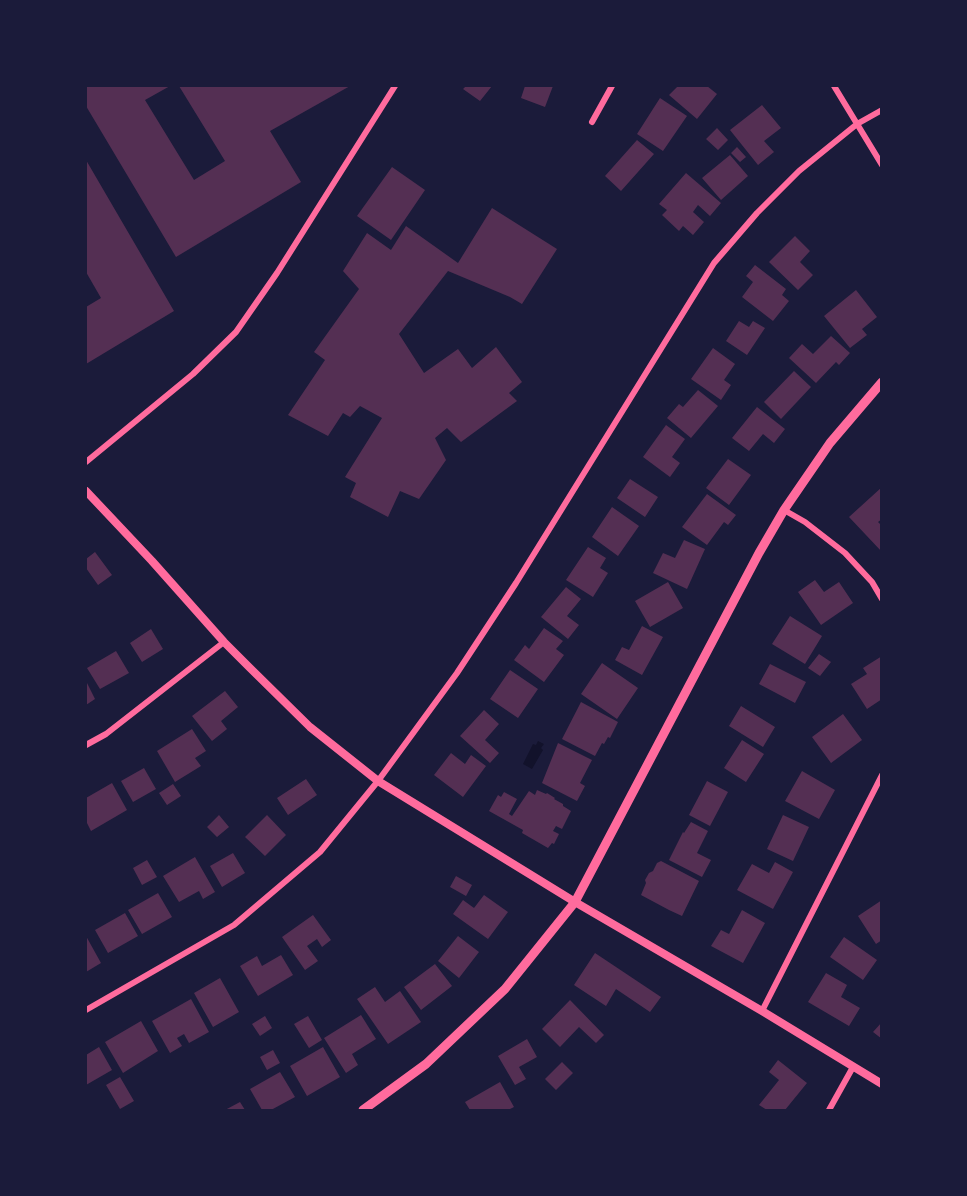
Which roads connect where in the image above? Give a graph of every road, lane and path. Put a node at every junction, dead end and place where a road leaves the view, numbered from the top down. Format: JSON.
{"nodes":[{"id":1,"x":395,"y":86,"type":"edge"},
{"id":2,"x":612,"y":86,"type":"edge"},
{"id":3,"x":834,"y":86,"type":"edge"},
{"id":4,"x":882,"y":110,"type":"edge"},
{"id":5,"x":592,"y":122,"type":"dead end"},
{"id":6,"x":857,"y":124,"type":"junction"},
{"id":7,"x":882,"y":165,"type":"edge"},
{"id":8,"x":882,"y":382,"type":"edge"},
{"id":9,"x":86,"y":462,"type":"edge"},
{"id":10,"x":86,"y":491,"type":"edge"},
{"id":11,"x":784,"y":510,"type":"junction"},
{"id":12,"x":882,"y":599,"type":"edge"},
{"id":13,"x":224,"y":642,"type":"junction"},
{"id":14,"x":86,"y":746,"type":"edge"},
{"id":15,"x":882,"y":775,"type":"edge"},
{"id":16,"x":378,"y":781,"type":"junction"},
{"id":17,"x":575,"y":902,"type":"junction"},
{"id":18,"x":86,"y":1010,"type":"edge"},
{"id":19,"x":762,"y":1011,"type":"junction"},
{"id":20,"x":853,"y":1067,"type":"junction"},
{"id":21,"x":882,"y":1084,"type":"edge"},
{"id":22,"x":363,"y":1110,"type":"edge"},
{"id":23,"x":829,"y":1110,"type":"edge"}],
"edges":[{"from":1,"to":9,"type":"street"},
{"from":2,"to":5,"type":"street"},
{"from":3,"to":6,"type":"street"},
{"from":4,"to":6,"type":"street"},
{"from":6,"to":7,"type":"street"},
{"from":6,"to":16,"type":"street"},
{"from":8,"to":11,"type":"main road"},
{"from":10,"to":13,"type":"street"},
{"from":11,"to":12,"type":"street"},
{"from":11,"to":17,"type":"main road"},
{"from":13,"to":14,"type":"street"},
{"from":13,"to":16,"type":"street"},
{"from":15,"to":19,"type":"street"},
{"from":16,"to":17,"type":"street"},
{"from":16,"to":18,"type":"street"},
{"from":17,"to":19,"type":"street"},
{"from":17,"to":22,"type":"main road"},
{"from":19,"to":20,"type":"street"},
{"from":20,"to":21,"type":"street"},
{"from":20,"to":23,"type":"street"}]}
